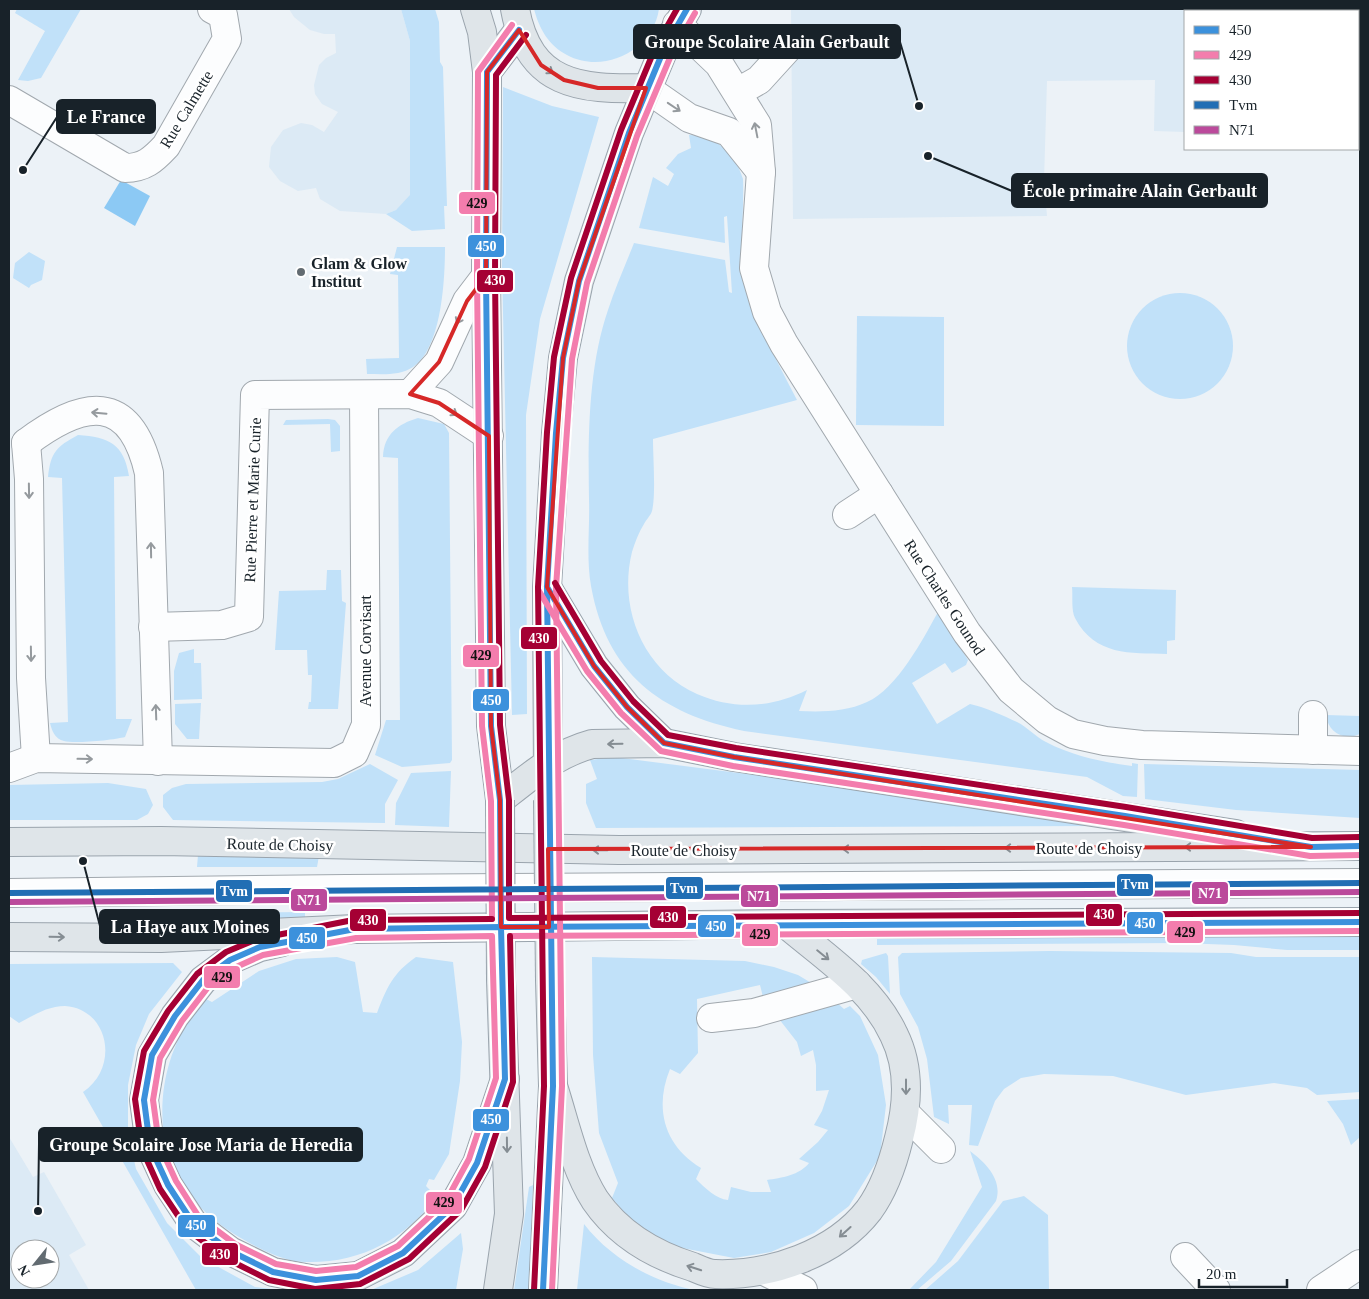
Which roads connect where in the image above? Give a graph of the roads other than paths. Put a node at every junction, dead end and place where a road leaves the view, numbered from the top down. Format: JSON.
{"nodes":[{"id":1,"x":475,"y":9,"type":"edge"},
{"id":2,"x":218,"y":12,"type":"edge"},
{"id":3,"x":684,"y":14,"type":"edge"},
{"id":4,"x":517,"y":19,"type":"edge"},
{"id":5,"x":789,"y":47,"type":"dead end"},
{"id":6,"x":487,"y":72,"type":"junction"},
{"id":7,"x":734,"y":86,"type":"junction"},
{"id":8,"x":646,"y":88,"type":"junction"},
{"id":9,"x":9,"y":100,"type":"edge"},
{"id":10,"x":703,"y":123,"type":"junction"},
{"id":11,"x":761,"y":172,"type":"junction"},
{"id":12,"x":486,"y":276,"type":"junction"},
{"id":13,"x":410,"y":394,"type":"junction"},
{"id":14,"x":364,"y":395,"type":"junction"},
{"id":15,"x":489,"y":436,"type":"junction"},
{"id":16,"x":17,"y":438,"type":"edge"},
{"id":17,"x":879,"y":494,"type":"junction"},
{"id":18,"x":847,"y":515,"type":"dead end"},
{"id":19,"x":547,"y":587,"type":"junction"},
{"id":20,"x":153,"y":626,"type":"junction"},
{"id":21,"x":1313,"y":715,"type":"dead end"},
{"id":22,"x":664,"y":743,"type":"junction"},
{"id":23,"x":1313,"y":750,"type":"junction"},
{"id":24,"x":1360,"y":750,"type":"edge"},
{"id":25,"x":36,"y":758,"type":"junction"},
{"id":26,"x":158,"y":761,"type":"junction"},
{"id":27,"x":548,"y":762,"type":"junction"},
{"id":28,"x":9,"y":768,"type":"edge"},
{"id":29,"x":500,"y":800,"type":"junction"},
{"id":30,"x":9,"y":842,"type":"edge"},
{"id":31,"x":1311,"y":846,"type":"junction"},
{"id":32,"x":1360,"y":846,"type":"edge"},
{"id":33,"x":1360,"y":883,"type":"edge"},
{"id":34,"x":9,"y":893,"type":"edge"},
{"id":35,"x":1360,"y":922,"type":"edge"},
{"id":36,"x":786,"y":924,"type":"junction"},
{"id":37,"x":355,"y":928,"type":"junction"},
{"id":38,"x":9,"y":937,"type":"edge"},
{"id":39,"x":857,"y":984,"type":"junction"},
{"id":40,"x":712,"y":1018,"type":"dead end"},
{"id":41,"x":505,"y":1079,"type":"junction"},
{"id":42,"x":553,"y":1086,"type":"junction"},
{"id":43,"x":906,"y":1114,"type":"junction"},
{"id":44,"x":941,"y":1149,"type":"dead end"},
{"id":45,"x":1185,"y":1257,"type":"dead end"},
{"id":46,"x":1360,"y":1264,"type":"edge"},
{"id":47,"x":764,"y":1271,"type":"junction"},
{"id":48,"x":1335,"y":1286,"type":"edge"},
{"id":49,"x":498,"y":1290,"type":"edge"},
{"id":50,"x":543,"y":1290,"type":"edge"},
{"id":51,"x":803,"y":1290,"type":"edge"},
{"id":52,"x":1216,"y":1290,"type":"edge"}],
"edges":[{"from":1,"to":6,"type":"main road"},
{"from":2,"to":9,"type":"street","name":"Rue Calmette"},
{"from":3,"to":7,"type":"street","name":"Rue Charles Gounod"},
{"from":3,"to":8,"type":"main road"},
{"from":4,"to":6,"type":"main road"},
{"from":4,"to":8,"type":"main road","one_way":true},
{"from":5,"to":7,"type":"street"},
{"from":6,"to":12,"type":"main road"},
{"from":7,"to":10,"type":"street"},
{"from":11,"to":7,"type":"street","name":"Rue Charles Gounod","one_way":true},
{"from":8,"to":10,"type":"street","one_way":true},
{"from":8,"to":19,"type":"main road"},
{"from":10,"to":11,"type":"street"},
{"from":11,"to":17,"type":"street","name":"Rue Charles Gounod"},
{"from":12,"to":13,"type":"street","one_way":true},
{"from":12,"to":15,"type":"main road"},
{"from":13,"to":14,"type":"street"},
{"from":13,"to":15,"type":"street","one_way":true},
{"from":14,"to":20,"type":"street","name":"Rue Pierre et Marie Curie"},
{"from":14,"to":26,"type":"street","name":"Avenue Corvisart"},
{"from":15,"to":29,"type":"main road"},
{"from":20,"to":16,"type":"street","one_way":true},
{"from":16,"to":25,"type":"street","one_way":true},
{"from":17,"to":18,"type":"street"},
{"from":17,"to":23,"type":"street","name":"Rue Charles Gounod"},
{"from":19,"to":22,"type":"main road"},
{"from":19,"to":27,"type":"main road"},
{"from":26,"to":20,"type":"street","one_way":true},
{"from":21,"to":23,"type":"street"},
{"from":22,"to":27,"type":"main road","one_way":true},
{"from":22,"to":31,"type":"main road"},
{"from":23,"to":24,"type":"street","name":"Rue Charles Gounod"},
{"from":25,"to":26,"type":"street","name":"Avenue Corvisart","one_way":true},
{"from":25,"to":28,"type":"street"},
{"from":27,"to":29,"type":"main road"},
{"from":27,"to":42,"type":"main road","bridge":true},
{"from":29,"to":41,"type":"main road","bridge":true},
{"from":31,"to":30,"type":"main road","name":"Route de Choisy","one_way":true},
{"from":31,"to":32,"type":"main road","name":"Route de Choisy"},
{"from":33,"to":34,"type":"street"},
{"from":35,"to":36,"type":"main road"},
{"from":36,"to":37,"type":"main road"},
{"from":36,"to":39,"type":"main road","one_way":true},
{"from":38,"to":37,"type":"main road","one_way":true},
{"from":37,"to":41,"type":"main road"},
{"from":39,"to":40,"type":"street"},
{"from":39,"to":43,"type":"main road","one_way":true},
{"from":41,"to":49,"type":"main road","one_way":true},
{"from":47,"to":42,"type":"main road","one_way":true},
{"from":42,"to":50,"type":"main road"},
{"from":43,"to":44,"type":"street"},
{"from":43,"to":47,"type":"main road","one_way":true},
{"from":45,"to":52,"type":"street"},
{"from":46,"to":48,"type":"street"},
{"from":47,"to":51,"type":"street"}]}
